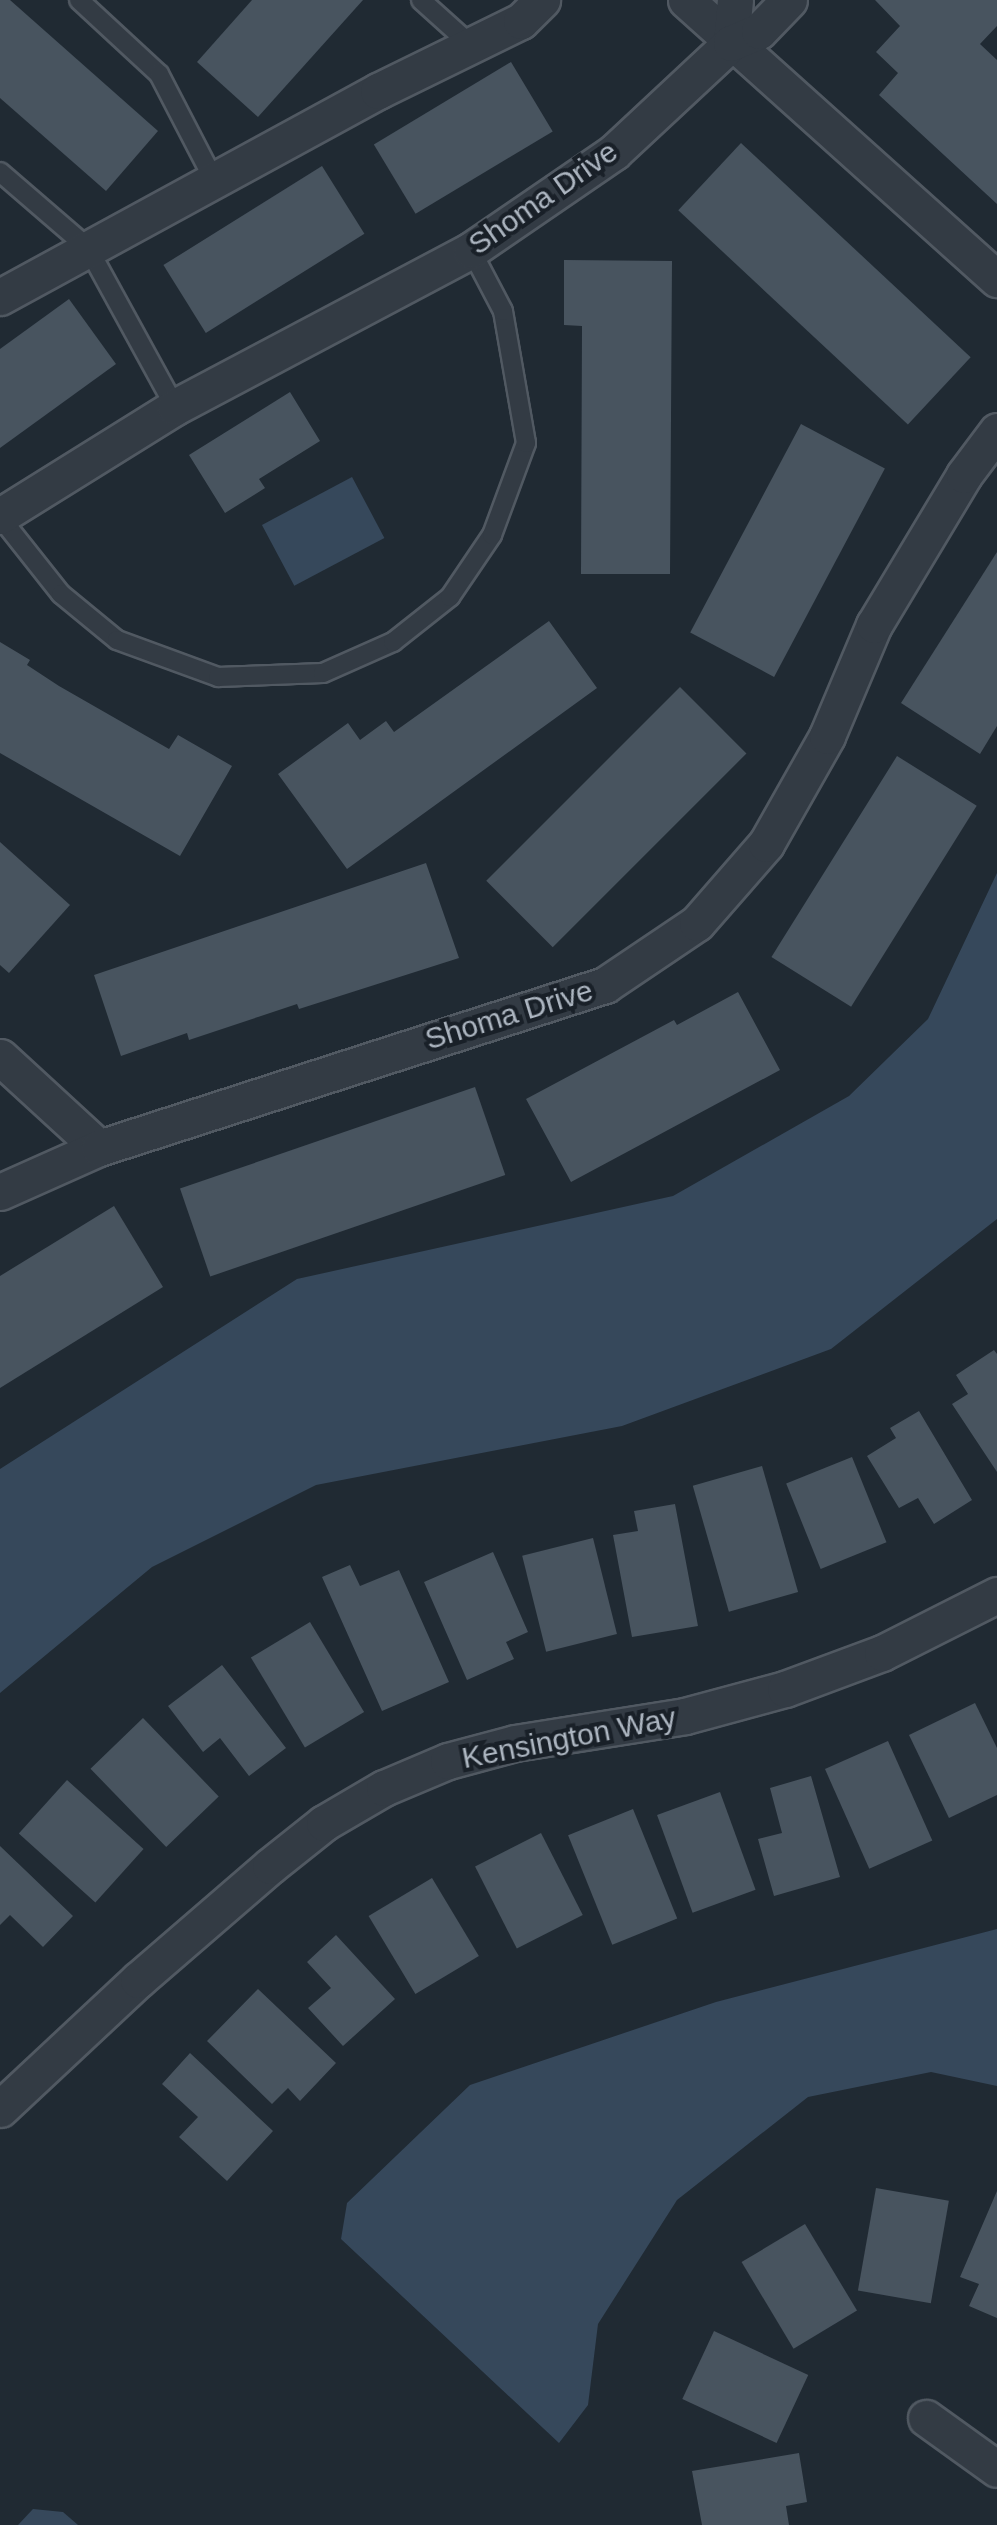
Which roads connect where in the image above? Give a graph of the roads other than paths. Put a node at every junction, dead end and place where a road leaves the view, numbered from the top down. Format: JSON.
{"nodes":[{"id":1,"x":79,"y":0,"type":"edge"},
{"id":2,"x":421,"y":0,"type":"edge"},
{"id":3,"x":542,"y":0,"type":"edge"},
{"id":4,"x":686,"y":0,"type":"edge"},
{"id":5,"x":736,"y":0,"type":"edge"},
{"id":6,"x":789,"y":0,"type":"edge"},
{"id":7,"x":731,"y":43,"type":"junction"},
{"id":8,"x":472,"y":46,"type":"junction"},
{"id":9,"x":0,"y":172,"type":"edge"},
{"id":10,"x":214,"y":180,"type":"junction"},
{"id":11,"x":88,"y":248,"type":"junction"},
{"id":12,"x":471,"y":250,"type":"junction"},
{"id":13,"x":997,"y":279,"type":"edge"},
{"id":14,"x":0,"y":297,"type":"edge"},
{"id":15,"x":175,"y":407,"type":"junction"},
{"id":16,"x":997,"y":431,"type":"edge"},
{"id":17,"x":0,"y":516,"type":"edge"},
{"id":18,"x":0,"y":1058,"type":"edge"},
{"id":19,"x":99,"y":1148,"type":"junction"},
{"id":20,"x":0,"y":1192,"type":"edge"},
{"id":21,"x":997,"y":1595,"type":"edge"},
{"id":22,"x":0,"y":2109,"type":"edge"},
{"id":23,"x":926,"y":2418,"type":"dead end"},
{"id":24,"x":997,"y":2469,"type":"edge"}],
"edges":[{"from":1,"to":10,"type":"lane"},
{"from":2,"to":8,"type":"lane"},
{"from":3,"to":8,"type":"street"},
{"from":4,"to":7,"type":"street"},
{"from":5,"to":7,"type":"street"},
{"from":6,"to":7,"type":"street","name":"Shoma Drive"},
{"from":7,"to":12,"type":"street","name":"Shoma Drive"},
{"from":7,"to":13,"type":"street"},
{"from":8,"to":10,"type":"street"},
{"from":9,"to":11,"type":"lane"},
{"from":10,"to":11,"type":"street"},
{"from":11,"to":14,"type":"street"},
{"from":11,"to":15,"type":"lane"},
{"from":12,"to":15,"type":"street","name":"Shoma Drive"},
{"from":12,"to":17,"type":"lane"},
{"from":15,"to":17,"type":"street","name":"Shoma Drive"},
{"from":16,"to":19,"type":"street","name":"Shoma Drive"},
{"from":18,"to":19,"type":"street"},
{"from":19,"to":20,"type":"street","name":"Shoma Drive"},
{"from":21,"to":22,"type":"street","name":"Kensington Way"},
{"from":23,"to":24,"type":"street"}]}
